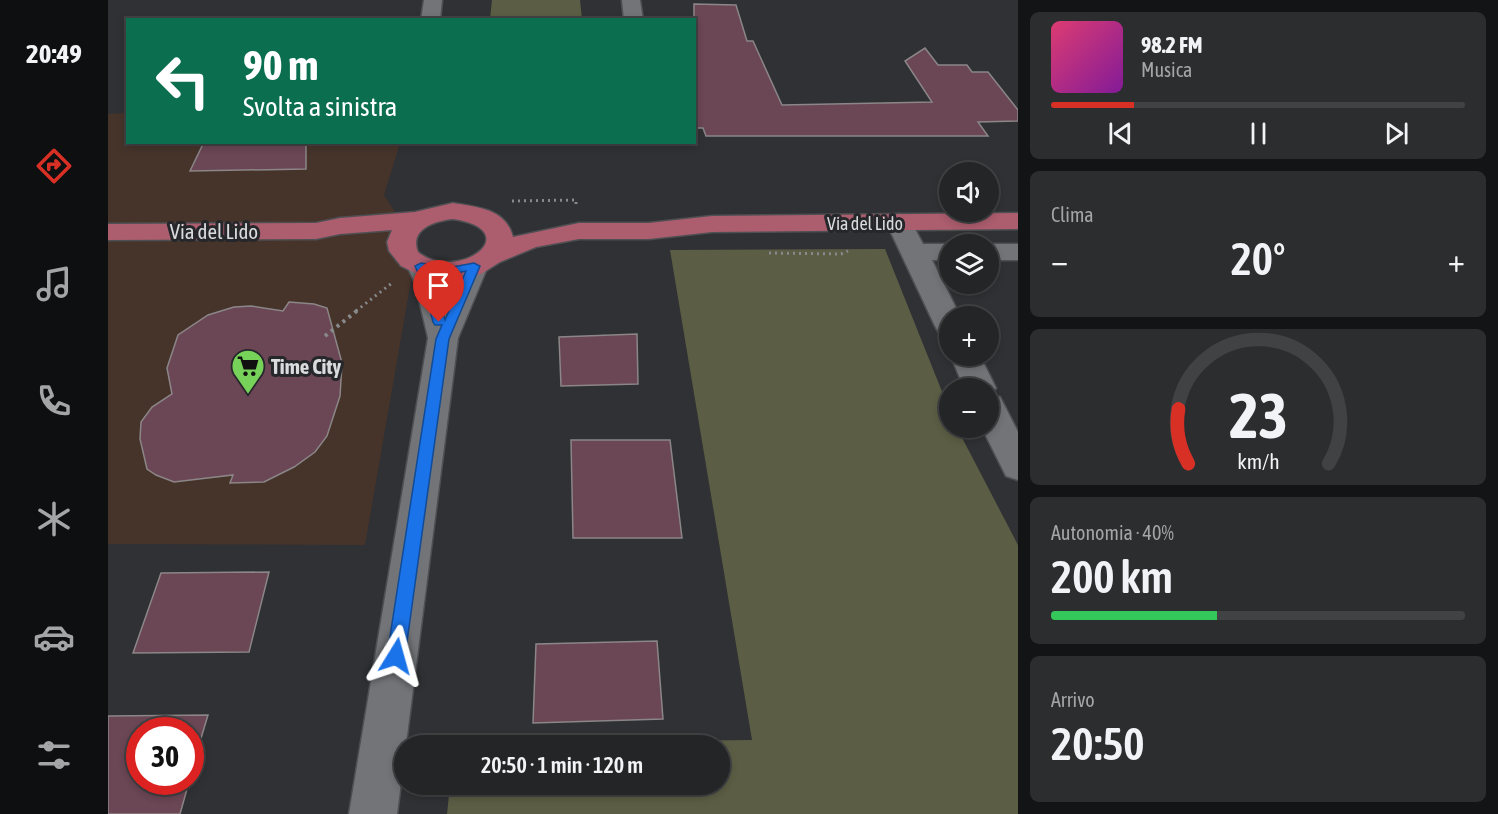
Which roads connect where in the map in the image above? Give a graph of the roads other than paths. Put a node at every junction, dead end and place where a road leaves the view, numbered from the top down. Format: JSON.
{"nodes":[{"id":1,"x":433,"y":0,"type":"edge"},
{"id":2,"x":631,"y":0,"type":"edge"},
{"id":3,"x":430,"y":18,"type":"edge"},
{"id":4,"x":634,"y":18,"type":"edge"},
{"id":5,"x":487,"y":218,"type":"junction"},
{"id":6,"x":418,"y":220,"type":"junction"},
{"id":7,"x":1018,"y":221,"type":"edge"},
{"id":8,"x":899,"y":222,"type":"junction"},
{"id":9,"x":712,"y":224,"type":"junction"},
{"id":10,"x":316,"y":231,"type":"junction"},
{"id":11,"x":109,"y":233,"type":"edge"},
{"id":12,"x":913,"y":252,"type":"junction"},
{"id":13,"x":939,"y":252,"type":"edge"},
{"id":14,"x":999,"y":252,"type":"edge"},
{"id":15,"x":1018,"y":252,"type":"edge"},
{"id":16,"x":411,"y":256,"type":"junction"},
{"id":17,"x":484,"y":261,"type":"junction"},
{"id":18,"x":940,"y":306,"type":"edge"},
{"id":19,"x":442,"y":339,"type":"junction"},
{"id":20,"x":999,"y":427,"type":"edge"},
{"id":21,"x":1018,"y":466,"type":"edge"},
{"id":22,"x":373,"y":814,"type":"edge"}],
"edges":[{"from":1,"to":3,"type":"street"},
{"from":2,"to":4,"type":"street"},
{"from":5,"to":6,"type":"main road"},
{"from":5,"to":9,"type":"main road","name":"Via del Lido"},
{"from":5,"to":17,"type":"main road"},
{"from":6,"to":10,"type":"main road","name":"Via del Lido"},
{"from":6,"to":16,"type":"main road"},
{"from":7,"to":8,"type":"main road","name":"Via del Lido"},
{"from":8,"to":9,"type":"main road","name":"Via del Lido"},
{"from":8,"to":12,"type":"street"},
{"from":9,"to":17,"type":"main road","name":"Via del Lido"},
{"from":10,"to":11,"type":"main road","name":"Via del Lido"},
{"from":10,"to":16,"type":"main road","name":"Via del Lido"},
{"from":12,"to":13,"type":"street"},
{"from":12,"to":18,"type":"street"},
{"from":14,"to":15,"type":"street"},
{"from":16,"to":17,"type":"main road"},
{"from":16,"to":19,"type":"street"},
{"from":17,"to":19,"type":"street"},
{"from":19,"to":22,"type":"street"},
{"from":20,"to":21,"type":"street"}]}
